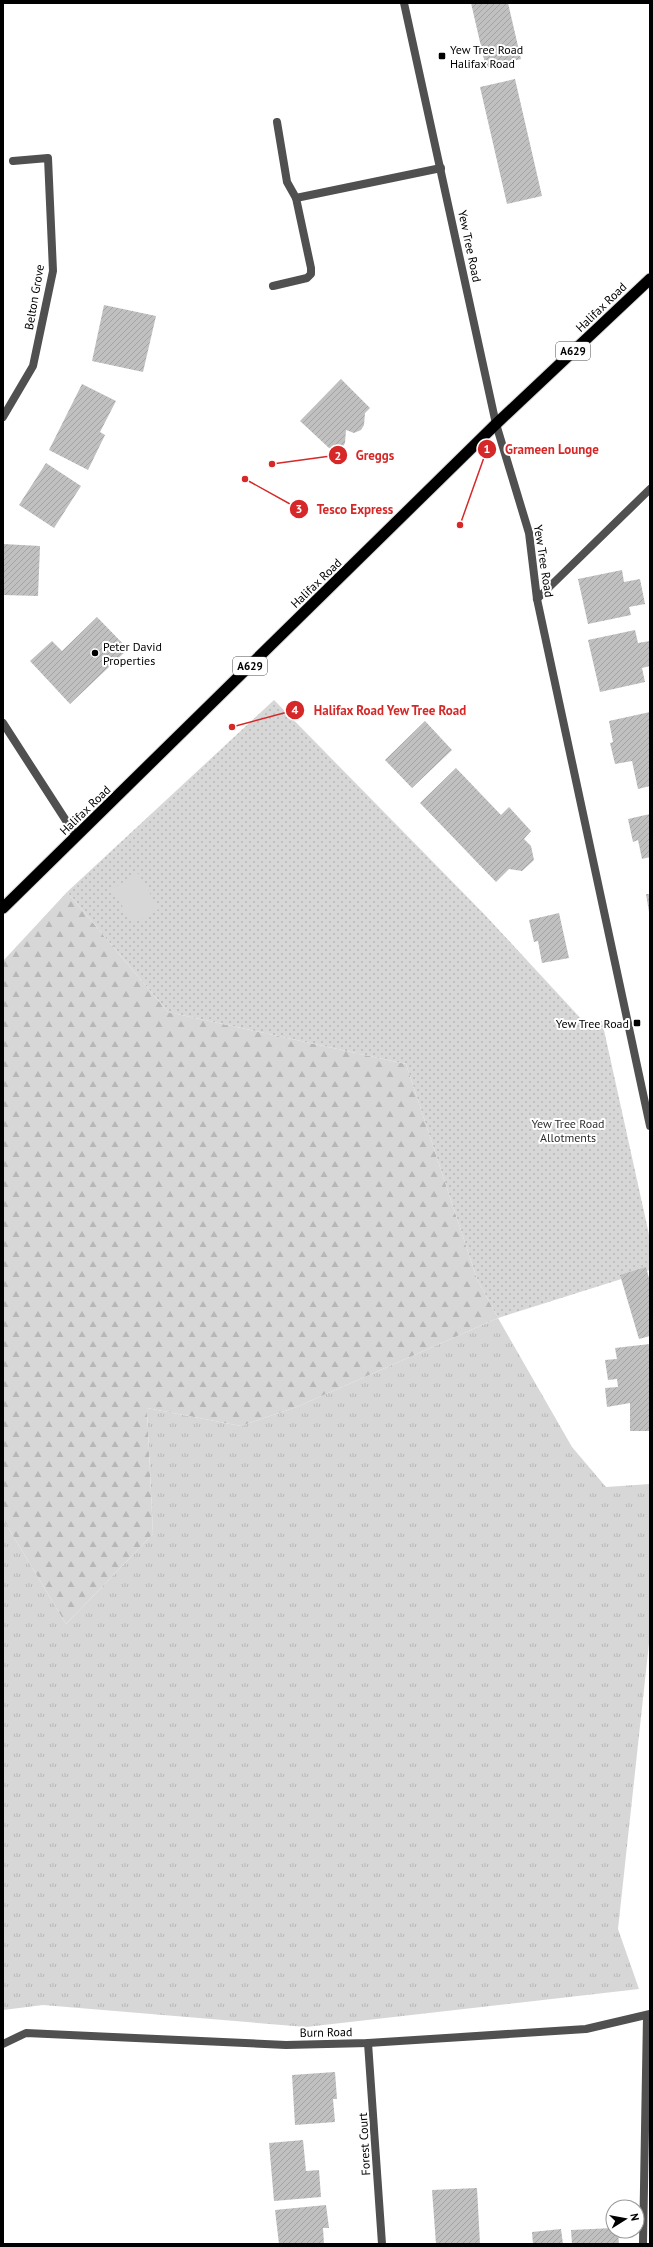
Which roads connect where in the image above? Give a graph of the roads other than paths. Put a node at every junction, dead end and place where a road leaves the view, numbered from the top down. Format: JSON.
{"nodes":[{"id":1,"x":404,"y":3,"type":"edge"},
{"id":2,"x":277,"y":122,"type":"dead end"},
{"id":3,"x":13,"y":161,"type":"dead end"},
{"id":4,"x":441,"y":168,"type":"junction"},
{"id":5,"x":296,"y":198,"type":"junction"},
{"id":6,"x":650,"y":278,"type":"edge"},
{"id":7,"x":273,"y":286,"type":"dead end"},
{"id":8,"x":3,"y":417,"type":"edge"},
{"id":9,"x":496,"y":424,"type":"junction"},
{"id":10,"x":650,"y":489,"type":"edge"},
{"id":11,"x":537,"y":599,"type":"junction"},
{"id":12,"x":3,"y":723,"type":"edge"},
{"id":13,"x":76,"y":836,"type":"junction"},
{"id":14,"x":3,"y":908,"type":"edge"},
{"id":15,"x":650,"y":1126,"type":"edge"},
{"id":16,"x":648,"y":2015,"type":"edge"},
{"id":17,"x":368,"y":2043,"type":"junction"},
{"id":18,"x":3,"y":2044,"type":"edge"},
{"id":19,"x":382,"y":2244,"type":"edge"},
{"id":20,"x":643,"y":2244,"type":"edge"}],
"edges":[{"from":1,"to":4,"type":"street","name":"Yew Tree Road"},
{"from":2,"to":5,"type":"street"},
{"from":3,"to":8,"type":"street","name":"Belton Grove"},
{"from":4,"to":5,"type":"street"},
{"from":4,"to":9,"type":"street","name":"Yew Tree Road"},
{"from":5,"to":7,"type":"street"},
{"from":6,"to":9,"type":"highway","name":"Halifax Road","number":"A629"},
{"from":9,"to":11,"type":"street","name":"Yew Tree Road"},
{"from":9,"to":13,"type":"highway","name":"Halifax Road","number":"A629"},
{"from":10,"to":11,"type":"street"},
{"from":11,"to":15,"type":"street","name":"Yew Tree Road"},
{"from":12,"to":13,"type":"street"},
{"from":13,"to":14,"type":"highway","name":"Halifax Road","number":"A629"},
{"from":16,"to":17,"type":"street","name":"Burn Road"},
{"from":16,"to":20,"type":"street"},
{"from":17,"to":18,"type":"street","name":"Burn Road"},
{"from":17,"to":19,"type":"street","name":"Forest Court"}]}
